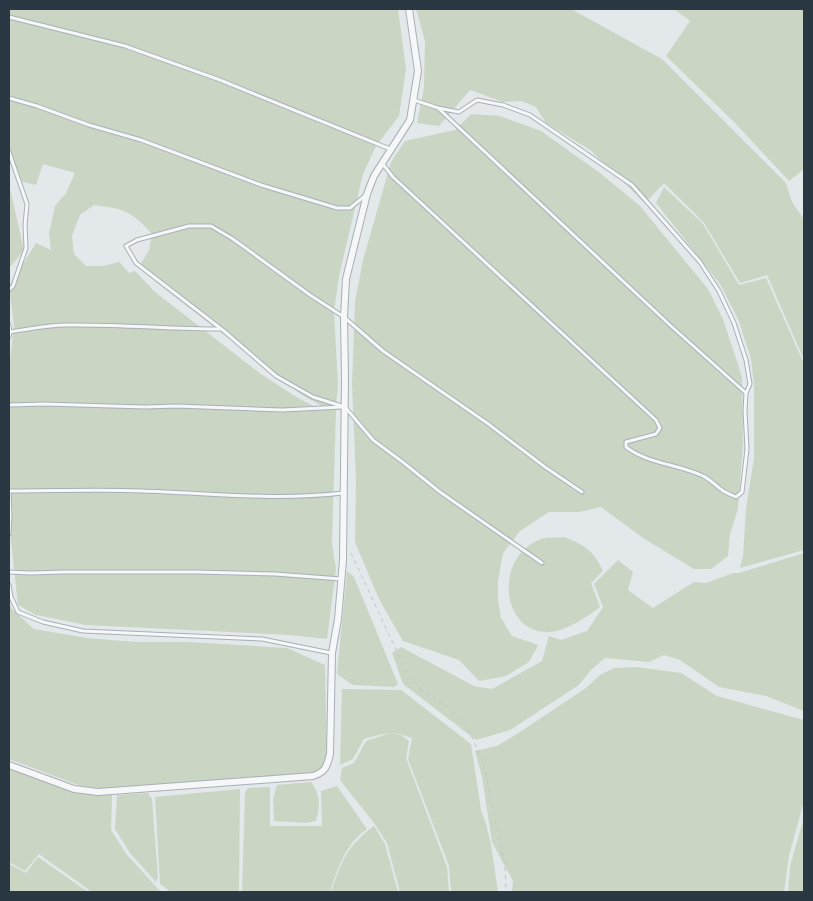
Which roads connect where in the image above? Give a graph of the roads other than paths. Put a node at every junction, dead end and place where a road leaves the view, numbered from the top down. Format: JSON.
{"nodes":[{"id":1,"x":409,"y":9,"type":"edge"},
{"id":2,"x":9,"y":17,"type":"edge"},
{"id":3,"x":9,"y":98,"type":"edge"},
{"id":4,"x":413,"y":100,"type":"junction"},
{"id":5,"x":438,"y":108,"type":"junction"},
{"id":6,"x":390,"y":149,"type":"junction"},
{"id":7,"x":9,"y":152,"type":"edge"},
{"id":8,"x":382,"y":163,"type":"junction"},
{"id":9,"x":367,"y":194,"type":"junction"},
{"id":10,"x":9,"y":290,"type":"edge"},
{"id":11,"x":344,"y":317,"type":"junction"},
{"id":12,"x":9,"y":325,"type":"edge"},
{"id":13,"x":221,"y":329,"type":"junction"},
{"id":14,"x":10,"y":332,"type":"junction"},
{"id":15,"x":9,"y":337,"type":"edge"},
{"id":16,"x":746,"y":393,"type":"junction"},
{"id":17,"x":9,"y":405,"type":"edge"},
{"id":18,"x":345,"y":407,"type":"junction"},
{"id":19,"x":9,"y":491,"type":"edge"},
{"id":20,"x":582,"y":492,"type":"dead end"},
{"id":21,"x":343,"y":493,"type":"junction"},
{"id":22,"x":9,"y":534,"type":"edge"},
{"id":23,"x":542,"y":563,"type":"dead end"},
{"id":24,"x":9,"y":572,"type":"edge"},
{"id":25,"x":342,"y":579,"type":"junction"},
{"id":26,"x":9,"y":585,"type":"edge"},
{"id":27,"x":332,"y":653,"type":"junction"},
{"id":28,"x":9,"y":765,"type":"edge"}],
"edges":[{"from":1,"to":4,"type":"street"},
{"from":2,"to":6,"type":"lane"},
{"from":3,"to":9,"type":"lane"},
{"from":4,"to":5,"type":"lane"},
{"from":4,"to":6,"type":"street"},
{"from":5,"to":16,"type":"lane"},
{"from":5,"to":16,"type":"lane"},
{"from":6,"to":8,"type":"street"},
{"from":7,"to":10,"type":"lane"},
{"from":8,"to":9,"type":"street"},
{"from":8,"to":16,"type":"lane"},
{"from":9,"to":11,"type":"street"},
{"from":11,"to":13,"type":"lane"},
{"from":11,"to":18,"type":"street"},
{"from":11,"to":20,"type":"lane"},
{"from":12,"to":14,"type":"lane"},
{"from":13,"to":14,"type":"lane"},
{"from":13,"to":18,"type":"lane"},
{"from":14,"to":15,"type":"lane"},
{"from":17,"to":18,"type":"lane"},
{"from":18,"to":21,"type":"street"},
{"from":18,"to":23,"type":"lane"},
{"from":19,"to":21,"type":"lane"},
{"from":19,"to":22,"type":"lane"},
{"from":21,"to":25,"type":"street"},
{"from":24,"to":25,"type":"lane"},
{"from":25,"to":27,"type":"street"},
{"from":26,"to":27,"type":"lane"},
{"from":27,"to":28,"type":"street"}]}
